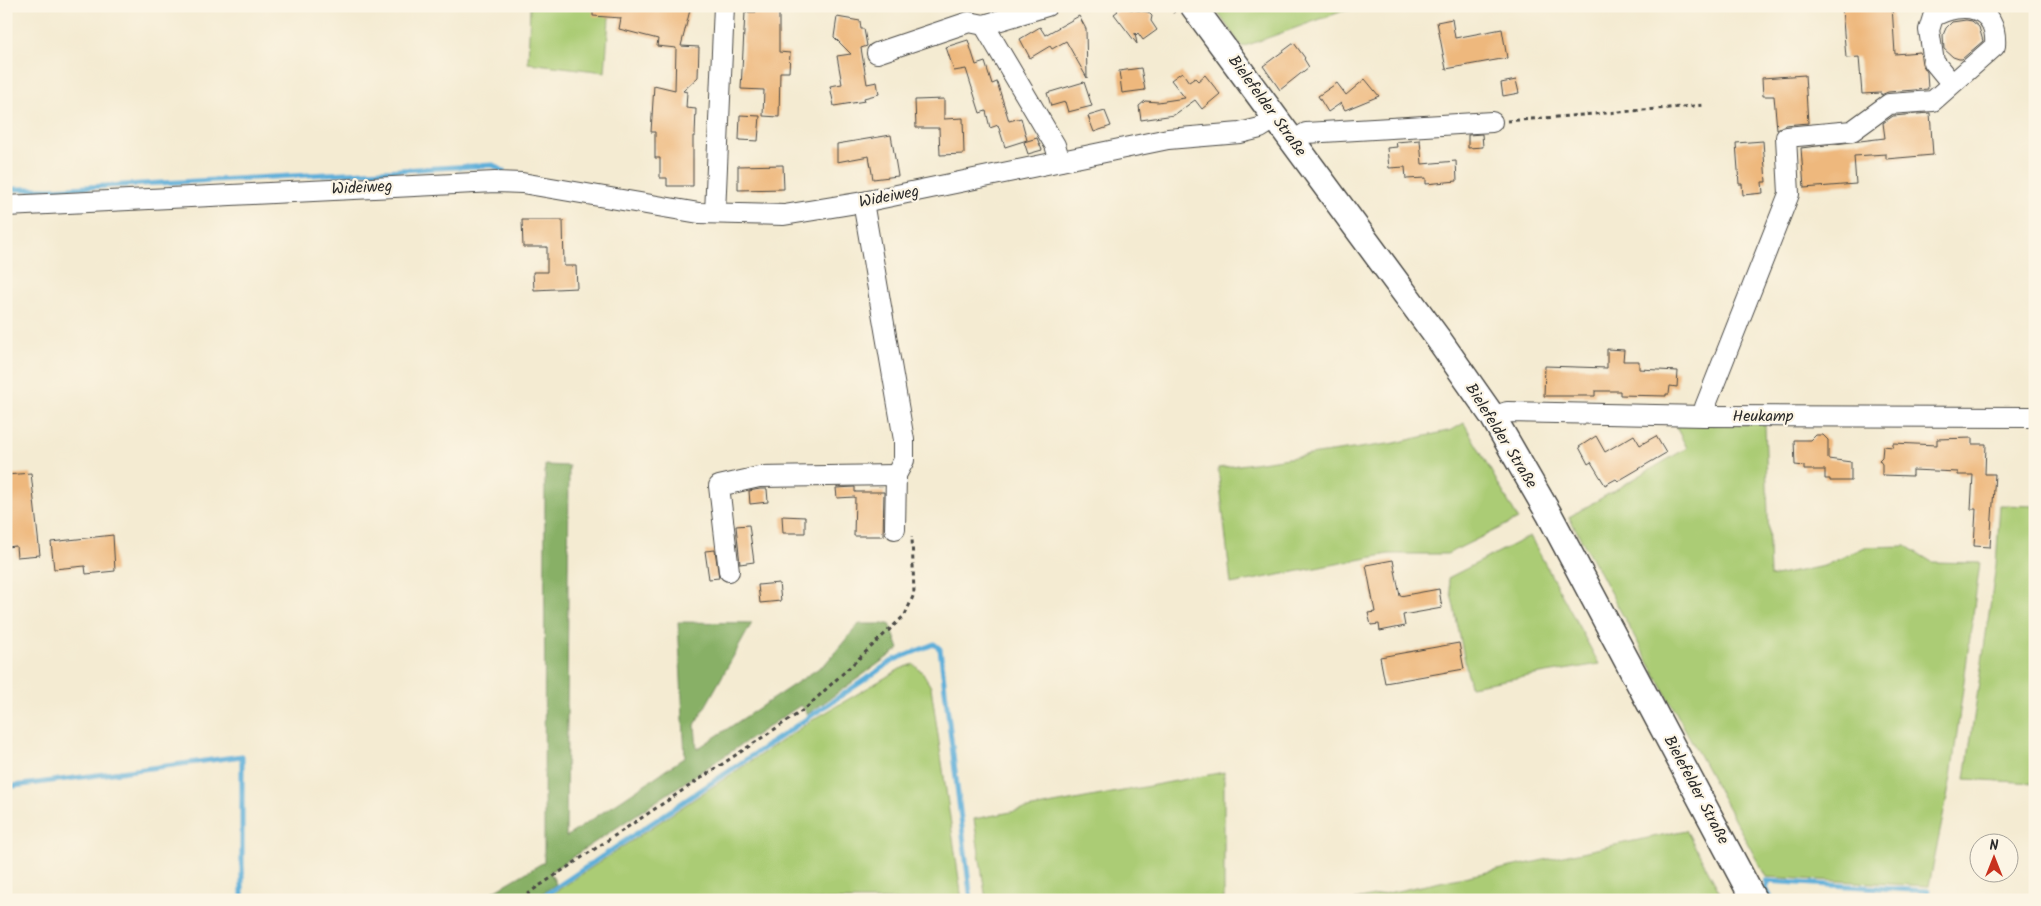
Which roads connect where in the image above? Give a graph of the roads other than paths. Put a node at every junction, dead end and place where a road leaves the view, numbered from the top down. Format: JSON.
{"nodes":[{"id":1,"x":724,"y":6,"type":"edge"},
{"id":2,"x":1047,"y":6,"type":"edge"},
{"id":3,"x":1184,"y":10,"type":"edge"},
{"id":4,"x":984,"y":25,"type":"junction"},
{"id":5,"x":878,"y":53,"type":"dead end"},
{"id":6,"x":1952,"y":84,"type":"dead end"},
{"id":7,"x":1276,"y":118,"type":"junction"},
{"id":8,"x":1492,"y":122,"type":"road end"},
{"id":9,"x":1293,"y":141,"type":"junction"},
{"id":10,"x":1060,"y":161,"type":"junction"},
{"id":11,"x":864,"y":202,"type":"junction"},
{"id":12,"x":6,"y":206,"type":"edge"},
{"id":13,"x":715,"y":214,"type":"junction"},
{"id":14,"x":1705,"y":416,"type":"junction"},
{"id":15,"x":1492,"y":417,"type":"junction"},
{"id":16,"x":2035,"y":417,"type":"edge"},
{"id":17,"x":896,"y":475,"type":"junction"},
{"id":18,"x":903,"y":532,"type":"road end"},
{"id":19,"x":729,"y":571,"type":"dead end"},
{"id":20,"x":1754,"y":900,"type":"edge"}],
"edges":[{"from":1,"to":13,"type":"street"},
{"from":2,"to":4,"type":"street"},
{"from":3,"to":7,"type":"main road","name":"Bielefelder Straße"},
{"from":4,"to":5,"type":"street"},
{"from":4,"to":10,"type":"street"},
{"from":6,"to":14,"type":"street"},
{"from":7,"to":9,"type":"main road","name":"Bielefelder Straße"},
{"from":7,"to":10,"type":"street","name":"Wideiweg"},
{"from":8,"to":9,"type":"street"},
{"from":9,"to":15,"type":"main road","name":"Bielefelder Straße"},
{"from":10,"to":11,"type":"street","name":"Wideiweg"},
{"from":11,"to":13,"type":"street","name":"Wideiweg"},
{"from":11,"to":17,"type":"street"},
{"from":12,"to":13,"type":"street","name":"Wideiweg"},
{"from":14,"to":15,"type":"street","name":"Heukamp"},
{"from":14,"to":16,"type":"street","name":"Heukamp"},
{"from":15,"to":20,"type":"main road","name":"Bielefelder Straße"},
{"from":17,"to":18,"type":"street"},
{"from":17,"to":19,"type":"street"}]}
